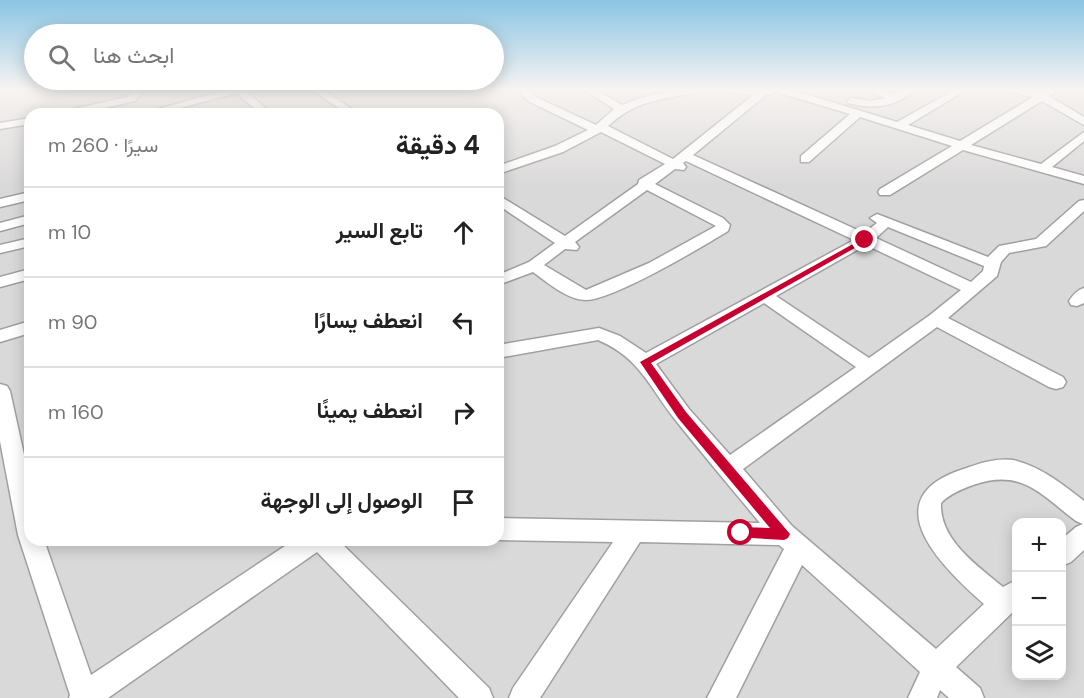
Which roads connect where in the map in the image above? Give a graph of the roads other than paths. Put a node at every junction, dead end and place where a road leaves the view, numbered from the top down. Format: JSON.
{"nodes":[{"id":1,"x":24,"y":122,"type":"edge"},
{"id":2,"x":584,"y":122,"type":"edge"},
{"id":3,"x":606,"y":122,"type":"edge"},
{"id":4,"x":728,"y":122,"type":"edge"},
{"id":5,"x":740,"y":122,"type":"edge"},
{"id":6,"x":848,"y":122,"type":"edge"},
{"id":7,"x":883,"y":122,"type":"edge"},
{"id":8,"x":906,"y":122,"type":"edge"},
{"id":9,"x":1003,"y":122,"type":"edge"},
{"id":10,"x":0,"y":126,"type":"edge"},
{"id":11,"x":898,"y":126,"type":"junction"},
{"id":12,"x":599,"y":128,"type":"junction"},
{"id":13,"x":1084,"y":135,"type":"edge"},
{"id":14,"x":963,"y":146,"type":"junction"},
{"id":15,"x":805,"y":159,"type":"dead end"},
{"id":16,"x":682,"y":161,"type":"junction"},
{"id":17,"x":504,"y":168,"type":"edge"},
{"id":18,"x":1044,"y":168,"type":"junction"},
{"id":19,"x":1084,"y":180,"type":"edge"},
{"id":20,"x":648,"y":186,"type":"junction"},
{"id":21,"x":885,"y":192,"type":"dead end"},
{"id":22,"x":24,"y":197,"type":"edge"},
{"id":23,"x":0,"y":203,"type":"edge"},
{"id":24,"x":504,"y":203,"type":"edge"},
{"id":25,"x":1084,"y":204,"type":"edge"},
{"id":26,"x":24,"y":221,"type":"edge"},
{"id":27,"x":0,"y":227,"type":"edge"},
{"id":28,"x":865,"y":240,"type":"junction"},
{"id":29,"x":24,"y":243,"type":"edge"},
{"id":30,"x":568,"y":245,"type":"junction"},
{"id":31,"x":0,"y":249,"type":"edge"},
{"id":32,"x":992,"y":264,"type":"junction"},
{"id":33,"x":533,"y":269,"type":"junction"},
{"id":34,"x":24,"y":275,"type":"edge"},
{"id":35,"x":504,"y":278,"type":"edge"},
{"id":36,"x":0,"y":282,"type":"edge"},
{"id":37,"x":973,"y":289,"type":"junction"},
{"id":38,"x":764,"y":296,"type":"junction"},
{"id":39,"x":936,"y":319,"type":"junction"},
{"id":40,"x":24,"y":329,"type":"edge"},
{"id":41,"x":0,"y":336,"type":"edge"},
{"id":42,"x":504,"y":349,"type":"edge"},
{"id":43,"x":645,"y":362,"type":"junction"},
{"id":44,"x":869,"y":367,"type":"junction"},
{"id":45,"x":1056,"y":382,"type":"dead end"},
{"id":46,"x":0,"y":392,"type":"edge"},
{"id":47,"x":728,"y":468,"type":"junction"},
{"id":48,"x":24,"y":506,"type":"edge"},
{"id":49,"x":1084,"y":514,"type":"edge"},
{"id":50,"x":504,"y":528,"type":"edge"},
{"id":51,"x":635,"y":530,"type":"junction"},
{"id":52,"x":1084,"y":535,"type":"edge"},
{"id":53,"x":791,"y":541,"type":"junction"},
{"id":54,"x":34,"y":546,"type":"edge"},
{"id":55,"x":305,"y":546,"type":"edge"},
{"id":56,"x":328,"y":546,"type":"edge"},
{"id":57,"x":1066,"y":551,"type":"edge"},
{"id":58,"x":1010,"y":598,"type":"edge"},
{"id":59,"x":936,"y":668,"type":"junction"},
{"id":60,"x":84,"y":698,"type":"edge"},
{"id":61,"x":479,"y":698,"type":"edge"},
{"id":62,"x":523,"y":698,"type":"edge"},
{"id":63,"x":721,"y":698,"type":"edge"},
{"id":64,"x":922,"y":698,"type":"edge"},
{"id":65,"x":970,"y":698,"type":"edge"}],
"edges":[{"from":1,"to":10,"type":"street"},
{"from":2,"to":12,"type":"street"},
{"from":3,"to":12,"type":"street"},
{"from":4,"to":16,"type":"street"},
{"from":5,"to":16,"type":"street"},
{"from":6,"to":15,"type":"street"},
{"from":7,"to":11,"type":"street"},
{"from":8,"to":11,"type":"street"},
{"from":9,"to":14,"type":"street"},
{"from":11,"to":14,"type":"street"},
{"from":12,"to":16,"type":"street"},
{"from":12,"to":17,"type":"street"},
{"from":13,"to":18,"type":"street"},
{"from":14,"to":18,"type":"street"},
{"from":14,"to":21,"type":"street"},
{"from":16,"to":20,"type":"street"},
{"from":16,"to":28,"type":"street"},
{"from":18,"to":19,"type":"street"},
{"from":20,"to":30,"type":"street"},
{"from":20,"to":33,"type":"street"},
{"from":22,"to":23,"type":"street"},
{"from":24,"to":30,"type":"street"},
{"from":25,"to":32,"type":"street"},
{"from":26,"to":27,"type":"street"},
{"from":28,"to":32,"type":"street"},
{"from":28,"to":37,"type":"street"},
{"from":28,"to":38,"type":"street"},
{"from":29,"to":31,"type":"street"},
{"from":30,"to":33,"type":"street"},
{"from":32,"to":37,"type":"street"},
{"from":33,"to":35,"type":"street"},
{"from":34,"to":36,"type":"street"},
{"from":37,"to":39,"type":"street"},
{"from":38,"to":43,"type":"street"},
{"from":38,"to":44,"type":"street"},
{"from":39,"to":44,"type":"street"},
{"from":39,"to":45,"type":"street"},
{"from":40,"to":41,"type":"street"},
{"from":42,"to":43,"type":"street"},
{"from":43,"to":47,"type":"street"},
{"from":44,"to":47,"type":"street"},
{"from":46,"to":48,"type":"street"},
{"from":47,"to":53,"type":"street"},
{"from":49,"to":58,"type":"street"},
{"from":50,"to":51,"type":"street"},
{"from":51,"to":53,"type":"street"},
{"from":51,"to":62,"type":"street"},
{"from":52,"to":57,"type":"street"},
{"from":53,"to":59,"type":"street"},
{"from":53,"to":63,"type":"street"},
{"from":54,"to":60,"type":"street"},
{"from":55,"to":60,"type":"street"},
{"from":56,"to":61,"type":"street"},
{"from":58,"to":59,"type":"street"},
{"from":59,"to":64,"type":"street"},
{"from":59,"to":65,"type":"street"}]}
